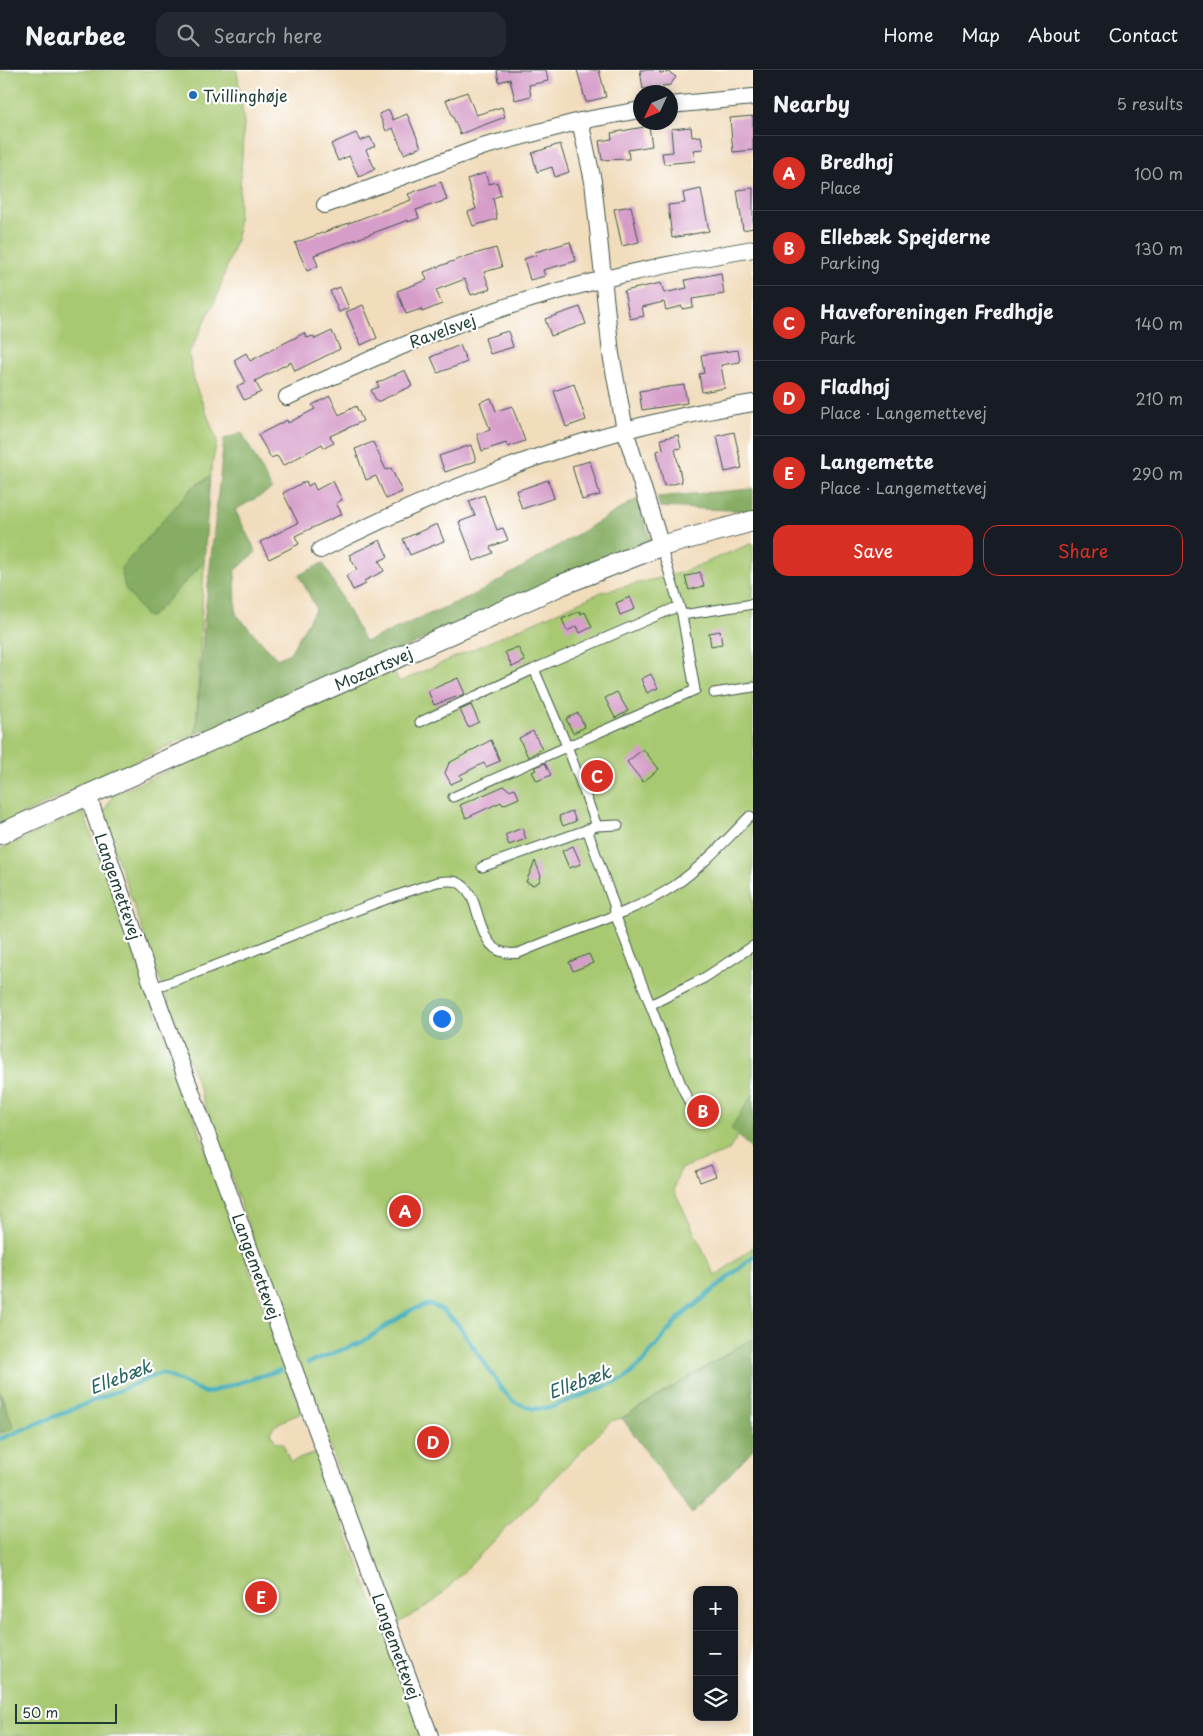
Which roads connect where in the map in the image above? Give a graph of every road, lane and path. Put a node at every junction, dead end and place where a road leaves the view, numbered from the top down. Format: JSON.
{"nodes":[{"id":1,"x":753,"y":97,"type":"edge"},
{"id":2,"x":678,"y":104,"type":"edge"},
{"id":3,"x":633,"y":111,"type":"edge"},
{"id":4,"x":580,"y":121,"type":"junction"},
{"id":5,"x":325,"y":205,"type":"dead end"},
{"id":6,"x":753,"y":249,"type":"edge"},
{"id":7,"x":604,"y":279,"type":"junction"},
{"id":8,"x":287,"y":397,"type":"dead end"},
{"id":9,"x":753,"y":404,"type":"edge"},
{"id":10,"x":625,"y":430,"type":"junction"},
{"id":11,"x":753,"y":522,"type":"edge"},
{"id":12,"x":661,"y":546,"type":"junction"},
{"id":13,"x":320,"y":550,"type":"dead end"},
{"id":14,"x":753,"y":604,"type":"edge"},
{"id":15,"x":680,"y":610,"type":"junction"},
{"id":16,"x":534,"y":669,"type":"junction"},
{"id":17,"x":753,"y":687,"type":"edge"},
{"id":18,"x":714,"y":694,"type":"dead end"},
{"id":19,"x":420,"y":722,"type":"dead end"},
{"id":20,"x":567,"y":746,"type":"junction"},
{"id":21,"x":88,"y":795,"type":"junction"},
{"id":22,"x":452,"y":797,"type":"dead end"},
{"id":23,"x":750,"y":816,"type":"dead end"},
{"id":24,"x":618,"y":825,"type":"dead end"},
{"id":25,"x":597,"y":826,"type":"junction"},
{"id":26,"x":587,"y":829,"type":"junction"},
{"id":27,"x":0,"y":834,"type":"edge"},
{"id":28,"x":482,"y":867,"type":"dead end"},
{"id":29,"x":615,"y":914,"type":"junction"},
{"id":30,"x":753,"y":946,"type":"edge"},
{"id":31,"x":153,"y":988,"type":"junction"},
{"id":32,"x":650,"y":1005,"type":"junction"},
{"id":33,"x":695,"y":1115,"type":"dead end"},
{"id":34,"x":430,"y":1736,"type":"edge"}],
"edges":[{"from":1,"to":2,"type":"street"},
{"from":3,"to":4,"type":"street"},
{"from":4,"to":5,"type":"street"},
{"from":4,"to":7,"type":"street"},
{"from":6,"to":7,"type":"street","name":"Ravelsvej"},
{"from":7,"to":8,"type":"street","name":"Ravelsvej"},
{"from":7,"to":10,"type":"street"},
{"from":9,"to":10,"type":"street"},
{"from":10,"to":12,"type":"street"},
{"from":10,"to":13,"type":"street"},
{"from":11,"to":12,"type":"street","name":"Mozartsvej"},
{"from":12,"to":15,"type":"lane"},
{"from":12,"to":21,"type":"street","name":"Mozartsvej"},
{"from":14,"to":15,"type":"lane"},
{"from":15,"to":16,"type":"lane"},
{"from":15,"to":20,"type":"lane"},
{"from":16,"to":19,"type":"lane"},
{"from":16,"to":20,"type":"lane"},
{"from":17,"to":18,"type":"lane"},
{"from":20,"to":22,"type":"lane"},
{"from":20,"to":25,"type":"lane"},
{"from":21,"to":27,"type":"street","name":"Mozartsvej"},
{"from":21,"to":31,"type":"street","name":"Langemettevej"},
{"from":23,"to":29,"type":"lane"},
{"from":24,"to":25,"type":"lane"},
{"from":25,"to":26,"type":"lane"},
{"from":26,"to":28,"type":"lane"},
{"from":26,"to":29,"type":"lane"},
{"from":29,"to":31,"type":"lane"},
{"from":29,"to":32,"type":"lane"},
{"from":30,"to":32,"type":"lane"},
{"from":31,"to":34,"type":"street","name":"Langemettevej"},
{"from":32,"to":33,"type":"lane"}]}
